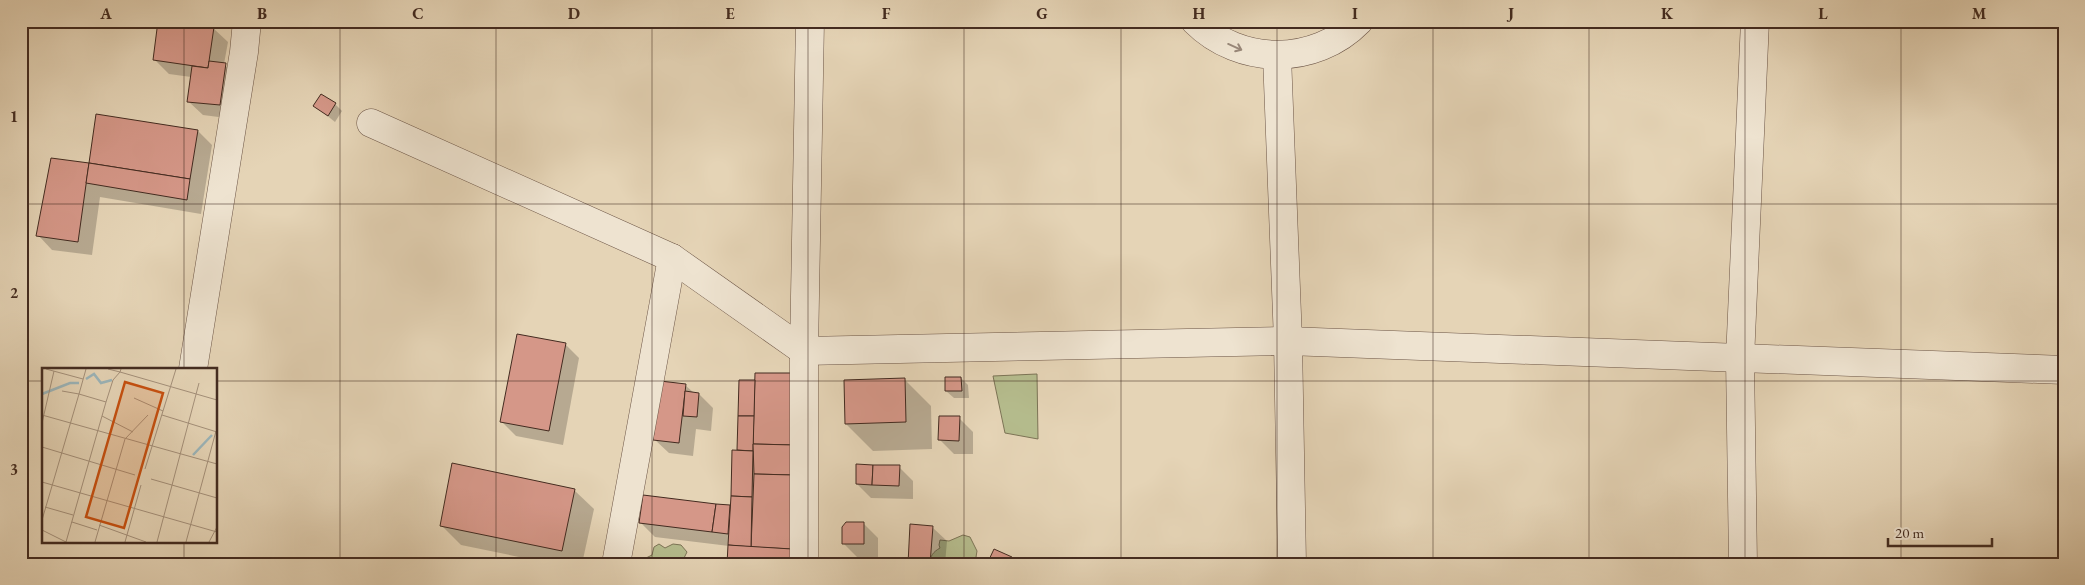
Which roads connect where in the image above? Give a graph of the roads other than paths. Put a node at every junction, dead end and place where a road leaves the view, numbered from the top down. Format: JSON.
{"nodes":[{"id":1,"x":247,"y":21,"type":"edge"},
{"id":2,"x":810,"y":21,"type":"edge"},
{"id":3,"x":1195,"y":21,"type":"edge"},
{"id":4,"x":1359,"y":21,"type":"edge"},
{"id":5,"x":1755,"y":21,"type":"edge"},
{"id":6,"x":1277,"y":56,"type":"junction"},
{"id":7,"x":371,"y":123,"type":"dead end"},
{"id":8,"x":672,"y":258,"type":"junction"},
{"id":9,"x":1288,"y":341,"type":"junction"},
{"id":10,"x":804,"y":351,"type":"junction"},
{"id":11,"x":1740,"y":359,"type":"junction"},
{"id":12,"x":192,"y":368,"type":"edge"},
{"id":13,"x":2064,"y":370,"type":"edge"},
{"id":14,"x":616,"y":564,"type":"edge"},
{"id":15,"x":804,"y":564,"type":"edge"},
{"id":16,"x":1292,"y":564,"type":"edge"},
{"id":17,"x":1743,"y":564,"type":"edge"}],
"edges":[{"from":1,"to":12,"type":"street"},
{"from":2,"to":10,"type":"street"},
{"from":3,"to":6,"type":"street","one_way":true},
{"from":4,"to":6,"type":"street"},
{"from":5,"to":11,"type":"street"},
{"from":6,"to":9,"type":"street"},
{"from":7,"to":8,"type":"street"},
{"from":8,"to":10,"type":"street"},
{"from":8,"to":14,"type":"street"},
{"from":9,"to":10,"type":"street"},
{"from":9,"to":11,"type":"street"},
{"from":9,"to":16,"type":"street"},
{"from":10,"to":15,"type":"street"},
{"from":11,"to":13,"type":"street"},
{"from":11,"to":17,"type":"street"}]}
